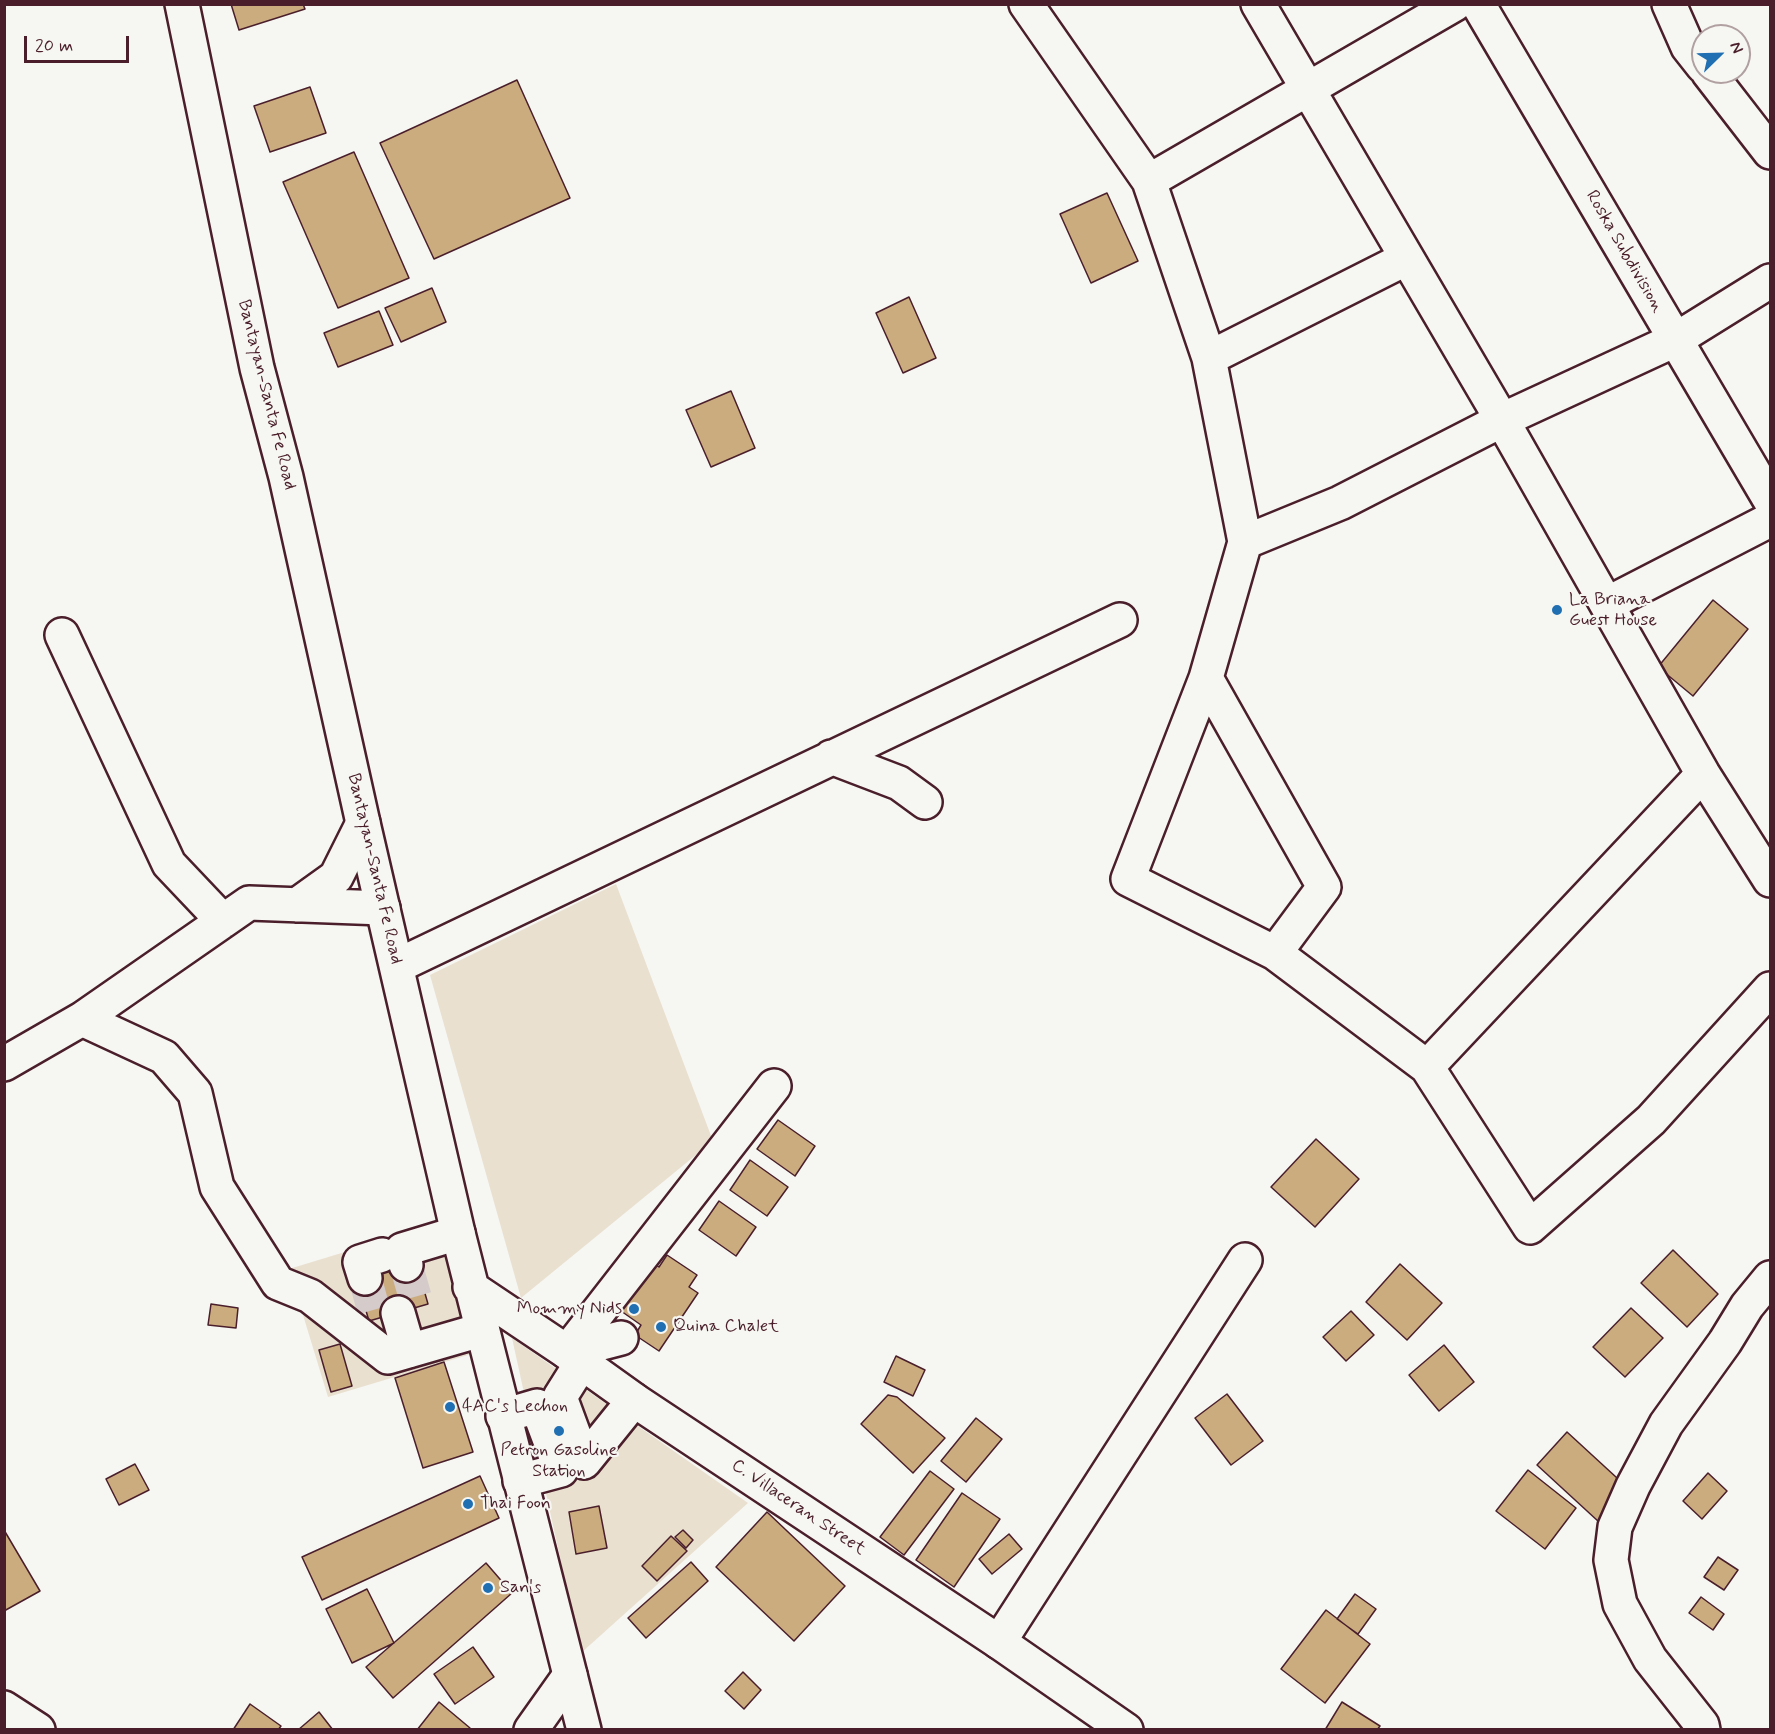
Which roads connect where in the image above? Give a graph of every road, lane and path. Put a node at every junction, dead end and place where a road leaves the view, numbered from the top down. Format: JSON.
{"nodes":[{"id":1,"x":182,"y":4,"type":"edge"},
{"id":2,"x":1026,"y":4,"type":"edge"},
{"id":3,"x":1258,"y":4,"type":"edge"},
{"id":4,"x":1455,"y":4,"type":"edge"},
{"id":5,"x":1478,"y":4,"type":"edge"},
{"id":6,"x":1669,"y":4,"type":"edge"},
{"id":7,"x":1691,"y":51,"type":"edge"},
{"id":8,"x":1717,"y":84,"type":"edge"},
{"id":9,"x":1308,"y":89,"type":"junction"},
{"id":10,"x":1770,"y":152,"type":"edge"},
{"id":11,"x":1149,"y":181,"type":"junction"},
{"id":12,"x":1407,"y":258,"type":"junction"},
{"id":13,"x":1770,"y":281,"type":"edge"},
{"id":14,"x":1676,"y":340,"type":"junction"},
{"id":15,"x":1209,"y":358,"type":"junction"},
{"id":16,"x":1502,"y":420,"type":"junction"},
{"id":17,"x":1770,"y":500,"type":"edge"},
{"id":18,"x":1770,"y":520,"type":"edge"},
{"id":19,"x":1245,"y":542,"type":"junction"},
{"id":20,"x":1607,"y":604,"type":"junction"},
{"id":21,"x":1120,"y":620,"type":"dead end"},
{"id":22,"x":62,"y":635,"type":"dead end"},
{"id":23,"x":1206,"y":678,"type":"junction"},
{"id":24,"x":831,"y":758,"type":"junction"},
{"id":25,"x":1703,"y":774,"type":"junction"},
{"id":26,"x":925,"y":802,"type":"dead end"},
{"id":27,"x":363,"y":823,"type":"junction"},
{"id":28,"x":1770,"y":880,"type":"edge"},
{"id":29,"x":297,"y":905,"type":"junction"},
{"id":30,"x":383,"y":908,"type":"junction"},
{"id":31,"x":223,"y":921,"type":"junction"},
{"id":32,"x":1275,"y":953,"type":"junction"},
{"id":33,"x":397,"y":966,"type":"junction"},
{"id":34,"x":126,"y":989,"type":"junction"},
{"id":35,"x":1770,"y":989,"type":"edge"},
{"id":36,"x":82,"y":1019,"type":"junction"},
{"id":37,"x":128,"y":1041,"type":"junction"},
{"id":38,"x":4,"y":1064,"type":"edge"},
{"id":39,"x":1427,"y":1067,"type":"junction"},
{"id":40,"x":774,"y":1086,"type":"dead end"},
{"id":41,"x":458,"y":1233,"type":"junction"},
{"id":42,"x":1245,"y":1260,"type":"dead end"},
{"id":43,"x":388,"y":1264,"type":"dead end"},
{"id":44,"x":1770,"y":1278,"type":"edge"},
{"id":45,"x":470,"y":1287,"type":"junction"},
{"id":46,"x":481,"y":1330,"type":"junction"},
{"id":47,"x":621,"y":1338,"type":"dead end"},
{"id":48,"x":409,"y":1351,"type":"junction"},
{"id":49,"x":574,"y":1357,"type":"junction"},
{"id":50,"x":634,"y":1400,"type":"junction"},
{"id":51,"x":503,"y":1416,"type":"junction"},
{"id":52,"x":572,"y":1466,"type":"junction"},
{"id":53,"x":520,"y":1481,"type":"junction"},
{"id":54,"x":999,"y":1642,"type":"junction"},
{"id":55,"x":570,"y":1675,"type":"junction"},
{"id":56,"x":4,"y":1708,"type":"edge"},
{"id":57,"x":1114,"y":1726,"type":"edge"},
{"id":58,"x":38,"y":1730,"type":"edge"},
{"id":59,"x":531,"y":1730,"type":"edge"},
{"id":60,"x":584,"y":1730,"type":"edge"},
{"id":61,"x":1703,"y":1730,"type":"edge"}],
"edges":[{"from":1,"to":27,"type":"street","name":"Bantayan-Santa Fe Road"},
{"from":2,"to":11,"type":"street"},
{"from":3,"to":9,"type":"street"},
{"from":4,"to":9,"type":"street"},
{"from":5,"to":14,"type":"street","name":"Roska Subdivision"},
{"from":6,"to":7,"type":"street"},
{"from":8,"to":10,"type":"street"},
{"from":9,"to":11,"type":"street"},
{"from":9,"to":12,"type":"street"},
{"from":11,"to":15,"type":"street"},
{"from":12,"to":15,"type":"street"},
{"from":12,"to":16,"type":"street"},
{"from":13,"to":14,"type":"street"},
{"from":14,"to":16,"type":"street"},
{"from":14,"to":17,"type":"street","name":"Roska Subdivision"},
{"from":15,"to":19,"type":"street"},
{"from":16,"to":19,"type":"street"},
{"from":16,"to":20,"type":"street"},
{"from":18,"to":20,"type":"street"},
{"from":19,"to":23,"type":"street"},
{"from":20,"to":25,"type":"street"},
{"from":21,"to":24,"type":"street"},
{"from":22,"to":31,"type":"street"},
{"from":23,"to":32,"type":"street"},
{"from":23,"to":32,"type":"street"},
{"from":24,"to":26,"type":"street"},
{"from":24,"to":33,"type":"street"},
{"from":25,"to":28,"type":"street"},
{"from":25,"to":39,"type":"street"},
{"from":27,"to":29,"type":"street"},
{"from":27,"to":30,"type":"street","name":"Bantayan-Santa Fe Road"},
{"from":29,"to":30,"type":"street"},
{"from":29,"to":31,"type":"street"},
{"from":30,"to":33,"type":"street","name":"Bantayan-Santa Fe Road"},
{"from":31,"to":34,"type":"street"},
{"from":32,"to":39,"type":"street"},
{"from":33,"to":41,"type":"street","name":"Bantayan-Santa Fe Road"},
{"from":34,"to":36,"type":"street"},
{"from":34,"to":37,"type":"street"},
{"from":35,"to":39,"type":"street"},
{"from":36,"to":37,"type":"street"},
{"from":36,"to":38,"type":"street"},
{"from":37,"to":48,"type":"street"},
{"from":40,"to":49,"type":"street"},
{"from":41,"to":43,"type":"street"},
{"from":41,"to":45,"type":"street","name":"Bantayan-Santa Fe Road"},
{"from":42,"to":54,"type":"street"},
{"from":44,"to":61,"type":"street"},
{"from":45,"to":46,"type":"street","name":"Bantayan-Santa Fe Road"},
{"from":45,"to":49,"type":"street","name":"C. Villaceran Street"},
{"from":46,"to":48,"type":"street"},
{"from":46,"to":51,"type":"street","name":"Bantayan-Santa Fe Road"},
{"from":47,"to":49,"type":"street"},
{"from":48,"to":48,"type":"street"},
{"from":49,"to":50,"type":"street","name":"C. Villaceran Street"},
{"from":49,"to":52,"type":"street"},
{"from":50,"to":52,"type":"street"},
{"from":50,"to":54,"type":"street","name":"C. Villaceran Street"},
{"from":51,"to":52,"type":"street"},
{"from":51,"to":53,"type":"street","name":"Bantayan-Santa Fe Road"},
{"from":52,"to":53,"type":"street"},
{"from":53,"to":55,"type":"street","name":"Bantayan-Santa Fe Road"},
{"from":54,"to":57,"type":"street","name":"C. Villaceran Street"},
{"from":55,"to":59,"type":"street"},
{"from":55,"to":60,"type":"street","name":"Bantayan-Santa Fe Road"},
{"from":56,"to":58,"type":"street"}]}
